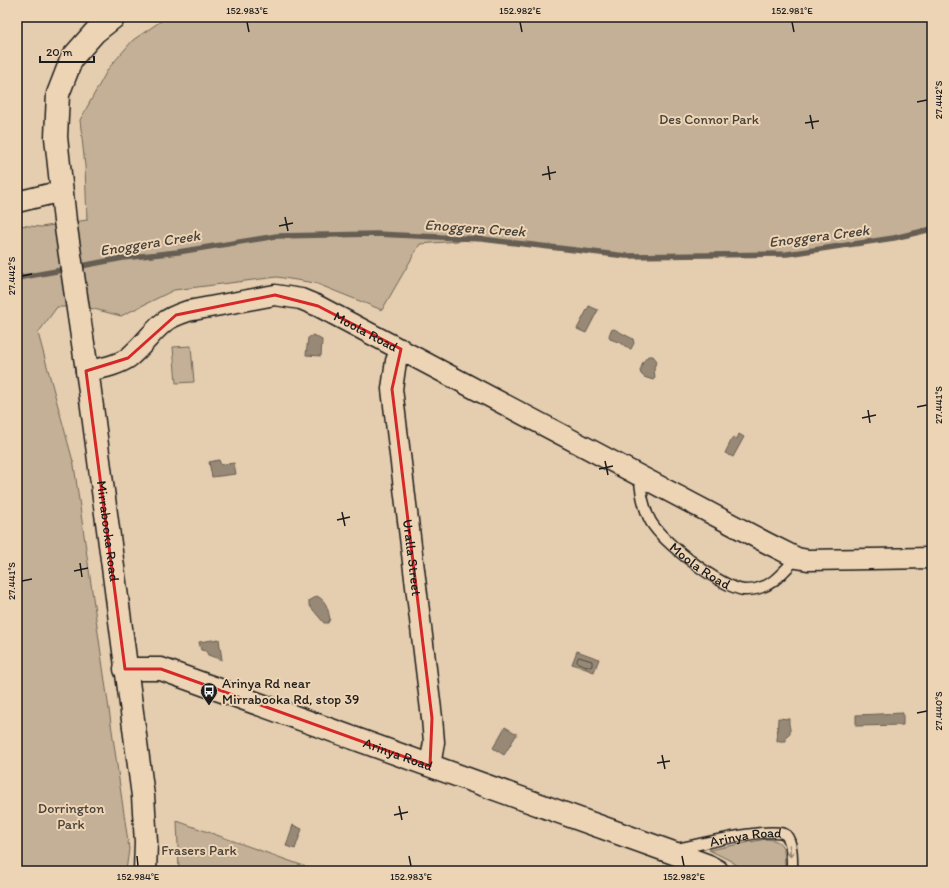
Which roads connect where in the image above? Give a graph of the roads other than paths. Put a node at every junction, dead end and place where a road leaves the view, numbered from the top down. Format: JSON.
{"nodes":[{"id":1,"x":114,"y":17,"type":"edge"},
{"id":2,"x":62,"y":191,"type":"junction"},
{"id":3,"x":17,"y":202,"type":"edge"},
{"id":4,"x":401,"y":349,"type":"junction"},
{"id":5,"x":86,"y":371,"type":"junction"},
{"id":6,"x":639,"y":475,"type":"junction"},
{"id":7,"x":797,"y":558,"type":"junction"},
{"id":8,"x":932,"y":558,"type":"edge"},
{"id":9,"x":125,"y":669,"type":"junction"},
{"id":10,"x":430,"y":766,"type":"junction"},
{"id":11,"x":668,"y":851,"type":"junction"},
{"id":12,"x":145,"y":871,"type":"edge"},
{"id":13,"x":716,"y":871,"type":"edge"},
{"id":14,"x":792,"y":871,"type":"edge"}],
"edges":[{"from":1,"to":2,"type":"street","name":"Mirrabooka Road"},
{"from":2,"to":3,"type":"street"},
{"from":2,"to":5,"type":"street","name":"Mirrabooka Road"},
{"from":4,"to":5,"type":"street","name":"Moola Road"},
{"from":4,"to":6,"type":"street","name":"Moola Road"},
{"from":4,"to":10,"type":"street","name":"Uralla Street"},
{"from":5,"to":9,"type":"street","name":"Mirrabooka Road"},
{"from":6,"to":7,"type":"street","name":"Moola Road"},
{"from":6,"to":7,"type":"lane","name":"Moola Road"},
{"from":7,"to":8,"type":"street","name":"Moola Road"},
{"from":9,"to":10,"type":"street","name":"Arinya Road"},
{"from":9,"to":12,"type":"street","name":"Mirrabooka Road"},
{"from":10,"to":11,"type":"street","name":"Arinya Road"},
{"from":11,"to":13,"type":"street","name":"Arinya Road"},
{"from":11,"to":14,"type":"lane","name":"Arinya Road","one_way":true}]}
